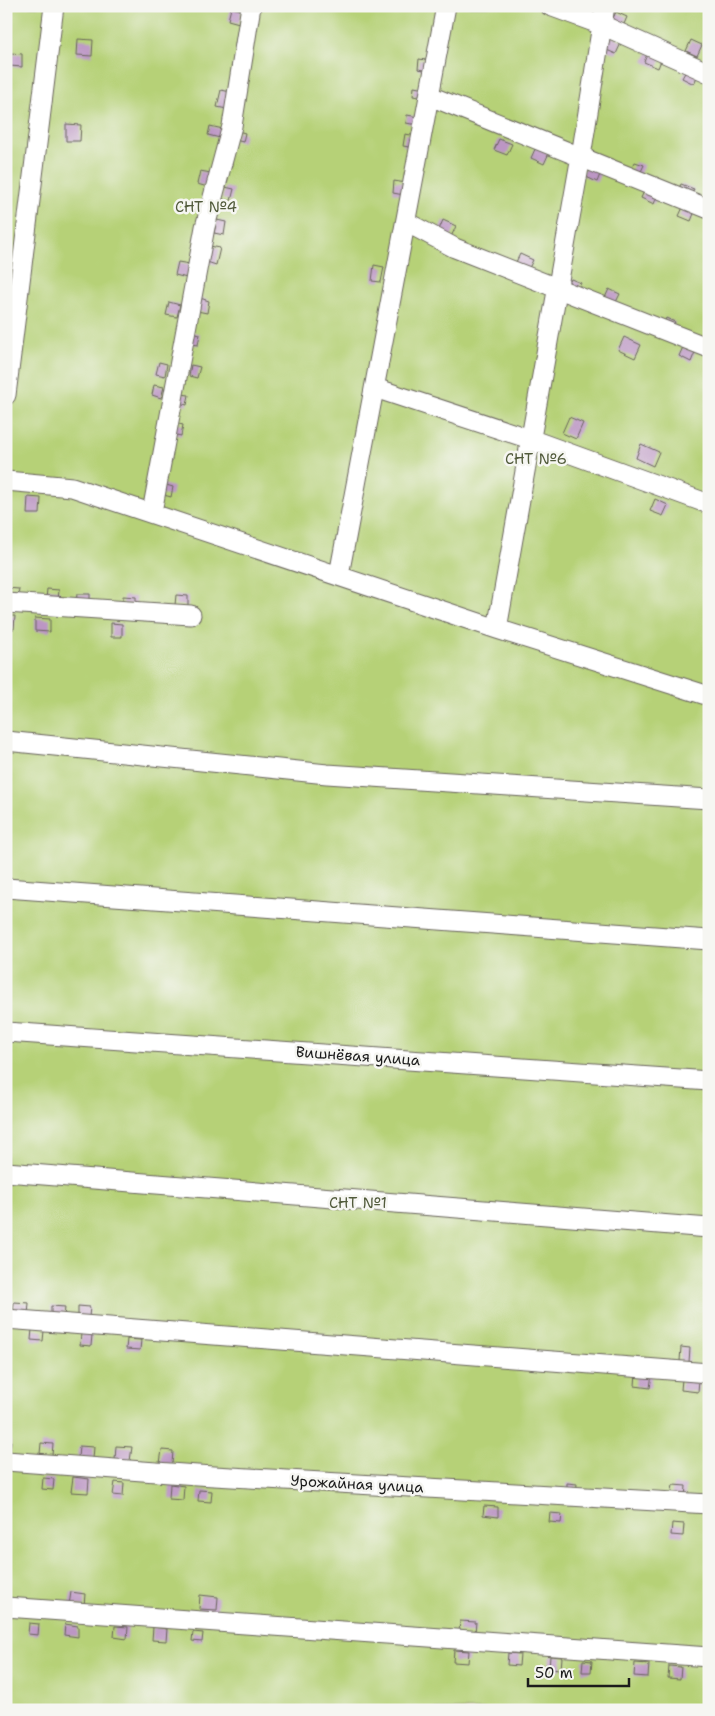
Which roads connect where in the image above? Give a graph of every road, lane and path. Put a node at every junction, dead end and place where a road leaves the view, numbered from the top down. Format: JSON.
{"nodes":[{"id":1,"x":54,"y":6,"type":"edge"},
{"id":2,"x":252,"y":6,"type":"edge"},
{"id":3,"x":446,"y":6,"type":"edge"},
{"id":4,"x":550,"y":6,"type":"edge"},
{"id":5,"x":605,"y":6,"type":"edge"},
{"id":6,"x":602,"y":25,"type":"junction"},
{"id":7,"x":709,"y":73,"type":"edge"},
{"id":8,"x":430,"y":96,"type":"junction"},
{"id":9,"x":581,"y":156,"type":"junction"},
{"id":10,"x":709,"y":209,"type":"edge"},
{"id":11,"x":406,"y":222,"type":"junction"},
{"id":12,"x":557,"y":288,"type":"junction"},
{"id":13,"x":709,"y":348,"type":"edge"},
{"id":14,"x":375,"y":388,"type":"junction"},
{"id":15,"x":6,"y":395,"type":"edge"},
{"id":16,"x":530,"y":439,"type":"junction"},
{"id":17,"x":6,"y":481,"type":"edge"},
{"id":18,"x":709,"y":504,"type":"edge"},
{"id":19,"x":152,"y":512,"type":"junction"},
{"id":20,"x":338,"y":575,"type":"junction"},
{"id":21,"x":6,"y":603,"type":"edge"},
{"id":22,"x":191,"y":615,"type":"dead end"},
{"id":23,"x":497,"y":629,"type":"junction"},
{"id":24,"x":709,"y":696,"type":"edge"},
{"id":25,"x":6,"y":741,"type":"edge"},
{"id":26,"x":709,"y":799,"type":"edge"},
{"id":27,"x":6,"y":888,"type":"edge"},
{"id":28,"x":709,"y":940,"type":"edge"},
{"id":29,"x":6,"y":1032,"type":"edge"},
{"id":30,"x":709,"y":1081,"type":"edge"},
{"id":31,"x":6,"y":1172,"type":"edge"},
{"id":32,"x":709,"y":1228,"type":"edge"},
{"id":33,"x":6,"y":1319,"type":"edge"},
{"id":34,"x":709,"y":1373,"type":"edge"},
{"id":35,"x":6,"y":1461,"type":"edge"},
{"id":36,"x":709,"y":1504,"type":"edge"},
{"id":37,"x":6,"y":1607,"type":"edge"},
{"id":38,"x":709,"y":1657,"type":"edge"}],
"edges":[{"from":1,"to":15,"type":"street"},
{"from":2,"to":19,"type":"street"},
{"from":3,"to":8,"type":"street"},
{"from":4,"to":6,"type":"street"},
{"from":5,"to":6,"type":"street"},
{"from":6,"to":7,"type":"street"},
{"from":6,"to":9,"type":"street"},
{"from":8,"to":9,"type":"street"},
{"from":8,"to":11,"type":"street"},
{"from":9,"to":10,"type":"street"},
{"from":9,"to":12,"type":"street"},
{"from":11,"to":12,"type":"street"},
{"from":11,"to":14,"type":"street"},
{"from":12,"to":13,"type":"street"},
{"from":12,"to":16,"type":"street"},
{"from":14,"to":16,"type":"street"},
{"from":14,"to":20,"type":"street"},
{"from":16,"to":18,"type":"street"},
{"from":16,"to":23,"type":"street"},
{"from":17,"to":19,"type":"street"},
{"from":19,"to":20,"type":"street"},
{"from":20,"to":23,"type":"street"},
{"from":21,"to":22,"type":"street"},
{"from":23,"to":24,"type":"street"},
{"from":25,"to":26,"type":"street"},
{"from":27,"to":28,"type":"street"},
{"from":29,"to":30,"type":"street","name":"Вишнёвая улица"},
{"from":31,"to":32,"type":"street"},
{"from":33,"to":34,"type":"street"},
{"from":35,"to":36,"type":"street","name":"Урожайная улица"},
{"from":37,"to":38,"type":"street"}]}
